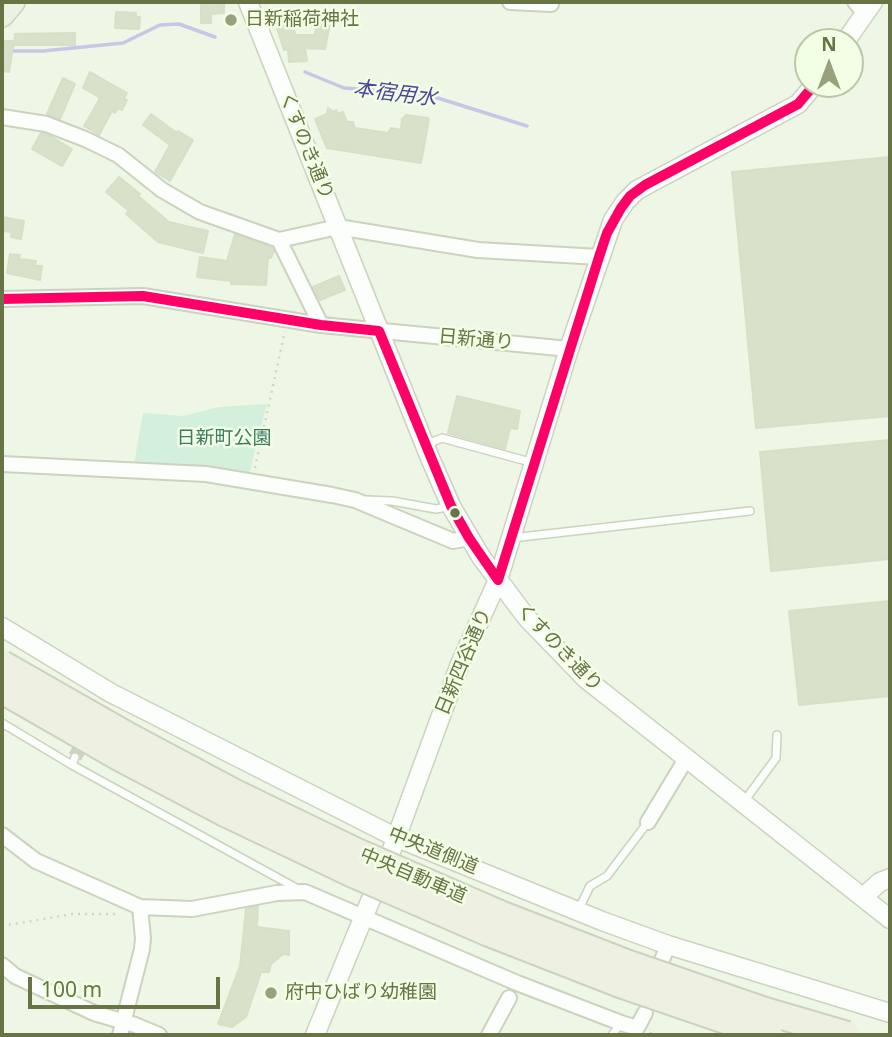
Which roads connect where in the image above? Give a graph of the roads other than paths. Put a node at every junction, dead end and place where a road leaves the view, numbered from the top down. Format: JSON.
{"nodes":[{"id":1,"x":13,"y":2,"type":"edge"},
{"id":2,"x":248,"y":2,"type":"edge"},
{"id":3,"x":510,"y":2,"type":"edge"},
{"id":4,"x":551,"y":4,"type":"dead end"},
{"id":5,"x":864,"y":6,"type":"edge"},
{"id":6,"x":2,"y":15,"type":"edge"},
{"id":7,"x":852,"y":28,"type":"edge"},
{"id":8,"x":803,"y":98,"type":"edge"},
{"id":9,"x":2,"y":117,"type":"edge"},
{"id":10,"x":338,"y":227,"type":"junction"},
{"id":11,"x":279,"y":240,"type":"junction"},
{"id":12,"x":599,"y":257,"type":"junction"},
{"id":13,"x":2,"y":299,"type":"edge"},
{"id":14,"x":321,"y":325,"type":"junction"},
{"id":15,"x":379,"y":331,"type":"junction"},
{"id":16,"x":569,"y":349,"type":"junction"},
{"id":17,"x":425,"y":445,"type":"junction"},
{"id":18,"x":534,"y":463,"type":"junction"},
{"id":19,"x":2,"y":464,"type":"edge"},
{"id":20,"x":355,"y":500,"type":"junction"},
{"id":21,"x":451,"y":506,"type":"junction"},
{"id":22,"x":750,"y":511,"type":"dead end"},
{"id":23,"x":469,"y":538,"type":"junction"},
{"id":24,"x":511,"y":538,"type":"junction"},
{"id":25,"x":498,"y":579,"type":"junction"},
{"id":26,"x":2,"y":627,"type":"edge"},
{"id":27,"x":2,"y":664,"type":"edge"},
{"id":28,"x":2,"y":690,"type":"edge"},
{"id":29,"x":2,"y":723,"type":"edge"},
{"id":30,"x":776,"y":735,"type":"dead end"},
{"id":31,"x":686,"y":759,"type":"junction"},
{"id":32,"x":743,"y":804,"type":"junction"},
{"id":33,"x":648,"y":822,"type":"joint"},
{"id":34,"x":2,"y":835,"type":"edge"},
{"id":35,"x":393,"y":845,"type":"junction"},
{"id":36,"x":890,"y":878,"type":"edge"},
{"id":37,"x":305,"y":892,"type":"junction"},
{"id":38,"x":863,"y":897,"type":"junction"},
{"id":39,"x":371,"y":899,"type":"dead end"},
{"id":40,"x":140,"y":907,"type":"junction"},
{"id":41,"x":578,"y":911,"type":"junction"},
{"id":42,"x":364,"y":916,"type":"junction"},
{"id":43,"x":890,"y":919,"type":"edge"},
{"id":44,"x":4,"y":970,"type":"edge"},
{"id":45,"x":509,"y":998,"type":"dead end"},
{"id":46,"x":645,"y":1013,"type":"dead end"},
{"id":47,"x":890,"y":1013,"type":"edge"},
{"id":48,"x":121,"y":1028,"type":"edge"},
{"id":49,"x":617,"y":1031,"type":"edge"},
{"id":50,"x":159,"y":1035,"type":"edge"},
{"id":51,"x":315,"y":1035,"type":"edge"},
{"id":52,"x":489,"y":1035,"type":"edge"},
{"id":53,"x":769,"y":1035,"type":"edge"},
{"id":54,"x":847,"y":1035,"type":"edge"}],
"edges":[{"from":1,"to":6,"type":"main road"},
{"from":2,"to":10,"type":"street","name":"くすのき通り"},
{"from":3,"to":4,"type":"street"},
{"from":5,"to":7,"type":"street"},
{"from":8,"to":12,"type":"street"},
{"from":9,"to":11,"type":"street"},
{"from":10,"to":11,"type":"street"},
{"from":10,"to":12,"type":"street"},
{"from":10,"to":15,"type":"street","name":"くすのき通り"},
{"from":11,"to":14,"type":"street"},
{"from":12,"to":16,"type":"street"},
{"from":13,"to":14,"type":"street","name":"日新通り"},
{"from":14,"to":15,"type":"street","name":"日新通り"},
{"from":15,"to":16,"type":"street","name":"日新通り"},
{"from":15,"to":17,"type":"street","name":"くすのき通り"},
{"from":16,"to":18,"type":"street","name":"日新四谷通り"},
{"from":17,"to":18,"type":"lane"},
{"from":17,"to":21,"type":"street","name":"くすのき通り"},
{"from":18,"to":24,"type":"street","name":"日新四谷通り"},
{"from":19,"to":20,"type":"street"},
{"from":20,"to":21,"type":"lane"},
{"from":20,"to":23,"type":"street"},
{"from":21,"to":23,"type":"street","name":"くすのき通り"},
{"from":22,"to":24,"type":"lane"},
{"from":23,"to":25,"type":"street","name":"くすのき通り"},
{"from":24,"to":25,"type":"street","name":"日新四谷通り"},
{"from":25,"to":31,"type":"street","name":"くすのき通り"},
{"from":25,"to":35,"type":"street","name":"日新四谷通り"},
{"from":26,"to":35,"type":"street","name":"中央道側道"},
{"from":27,"to":54,"type":"highway","name":"中央自動車道","bridge":true},
{"from":28,"to":53,"type":"highway","name":"中央自動車道","bridge":true},
{"from":29,"to":37,"type":"lane"},
{"from":30,"to":32,"type":"lane"},
{"from":31,"to":32,"type":"street","name":"くすのき通り"},
{"from":31,"to":33,"type":"street"},
{"from":32,"to":38,"type":"street","name":"くすのき通り"},
{"from":33,"to":41,"type":"lane"},
{"from":34,"to":40,"type":"street"},
{"from":35,"to":41,"type":"street","name":"中央道側道"},
{"from":36,"to":38,"type":"street"},
{"from":37,"to":40,"type":"street"},
{"from":37,"to":42,"type":"street"},
{"from":38,"to":43,"type":"street","name":"くすのき通り"},
{"from":39,"to":42,"type":"street"},
{"from":40,"to":48,"type":"street"},
{"from":41,"to":47,"type":"street","name":"中央道側道"},
{"from":42,"to":49,"type":"street"},
{"from":42,"to":51,"type":"street"},
{"from":44,"to":48,"type":"street"},
{"from":45,"to":52,"type":"street"},
{"from":46,"to":49,"type":"street"},
{"from":48,"to":50,"type":"street"}]}
